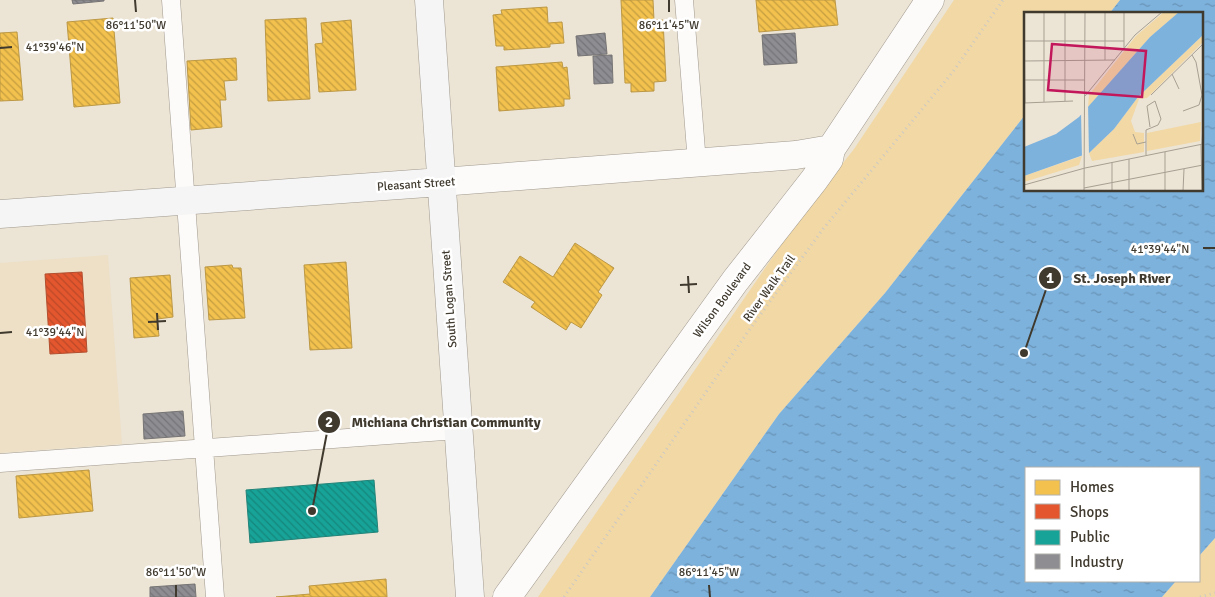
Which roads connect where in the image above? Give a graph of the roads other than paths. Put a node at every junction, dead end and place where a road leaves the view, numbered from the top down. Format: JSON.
{"nodes":[{"id":1,"x":171,"y":0,"type":"edge"},
{"id":2,"x":429,"y":0,"type":"edge"},
{"id":3,"x":684,"y":0,"type":"edge"},
{"id":4,"x":930,"y":0,"type":"edge"},
{"id":5,"x":831,"y":150,"type":"junction"},
{"id":6,"x":697,"y":163,"type":"junction"},
{"id":7,"x":441,"y":182,"type":"junction"},
{"id":8,"x":185,"y":200,"type":"junction"},
{"id":9,"x":0,"y":214,"type":"edge"},
{"id":10,"x":458,"y":430,"type":"junction"},
{"id":11,"x":204,"y":448,"type":"junction"},
{"id":12,"x":0,"y":463,"type":"edge"},
{"id":13,"x":215,"y":597,"type":"edge"},
{"id":14,"x":470,"y":597,"type":"edge"},
{"id":15,"x":507,"y":597,"type":"edge"}],
"edges":[{"from":1,"to":8,"type":"lane"},
{"from":2,"to":7,"type":"street","name":"South Logan Street"},
{"from":3,"to":6,"type":"lane"},
{"from":4,"to":5,"type":"street","name":"Wilson Boulevard"},
{"from":5,"to":6,"type":"street","name":"Pleasant Street"},
{"from":5,"to":15,"type":"street","name":"Wilson Boulevard"},
{"from":6,"to":7,"type":"street","name":"Pleasant Street"},
{"from":7,"to":8,"type":"street","name":"Pleasant Street"},
{"from":7,"to":10,"type":"street","name":"South Logan Street"},
{"from":8,"to":9,"type":"street","name":"Pleasant Street"},
{"from":8,"to":11,"type":"lane"},
{"from":10,"to":11,"type":"lane"},
{"from":10,"to":14,"type":"street","name":"South Logan Street"},
{"from":11,"to":12,"type":"lane"},
{"from":11,"to":13,"type":"lane"}]}
